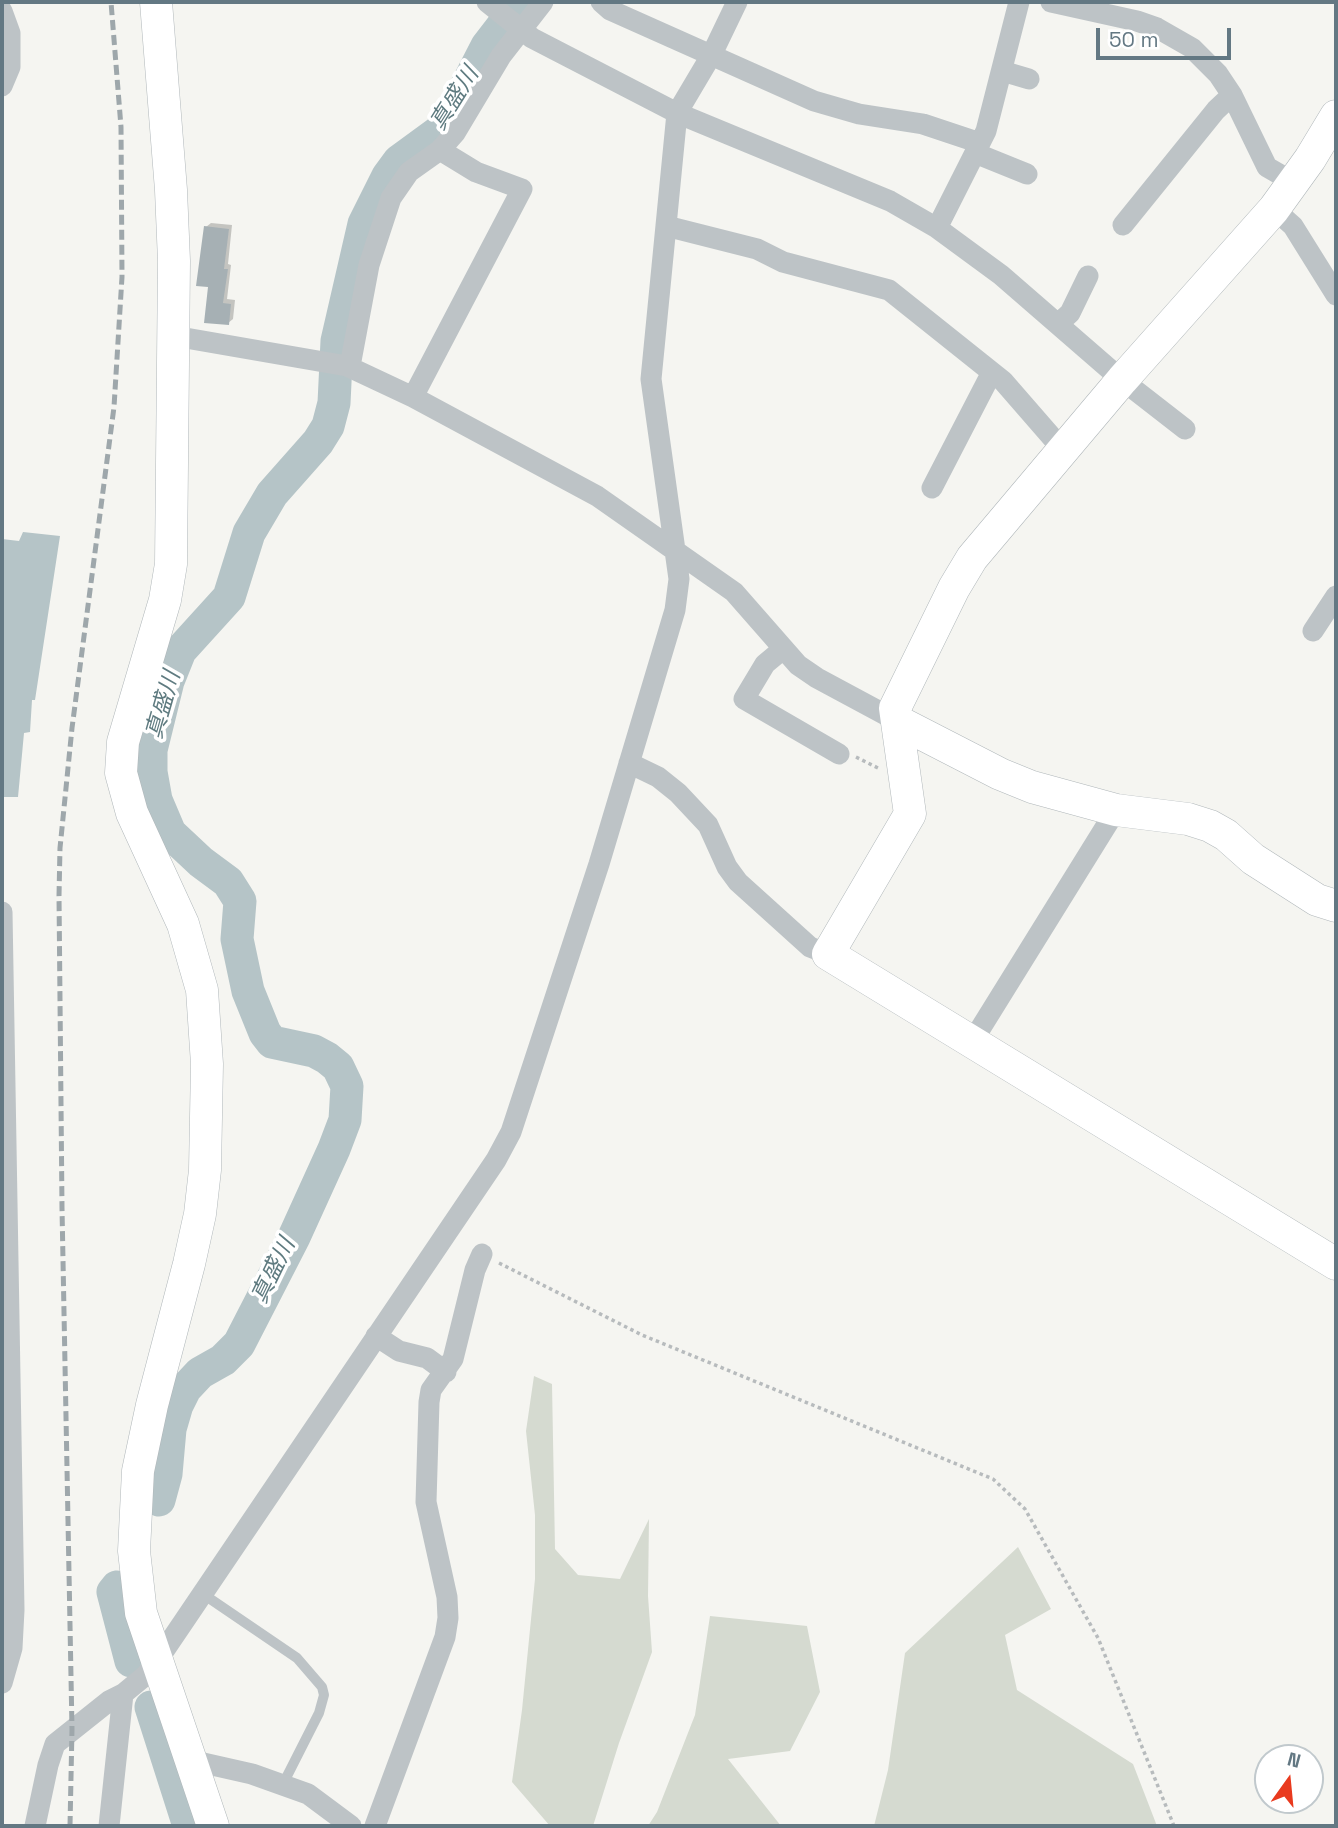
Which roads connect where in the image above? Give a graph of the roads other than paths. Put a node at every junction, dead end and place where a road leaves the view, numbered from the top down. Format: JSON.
{"nodes":[{"id":1,"x":156,"y":2,"type":"edge"},
{"id":2,"x":542,"y":2,"type":"edge"},
{"id":3,"x":601,"y":2,"type":"edge"},
{"id":4,"x":737,"y":2,"type":"edge"},
{"id":5,"x":1019,"y":2,"type":"edge"},
{"id":6,"x":1051,"y":2,"type":"edge"},
{"id":7,"x":493,"y":7,"type":"edge"},
{"id":8,"x":2,"y":11,"type":"edge"},
{"id":9,"x":520,"y":29,"type":"junction"},
{"id":10,"x":712,"y":54,"type":"junction"},
{"id":11,"x":1002,"y":71,"type":"junction"},
{"id":12,"x":1029,"y":79,"type":"dead end"},
{"id":13,"x":2,"y":86,"type":"edge"},
{"id":14,"x":1232,"y":94,"type":"junction"},
{"id":15,"x":677,"y":113,"type":"junction"},
{"id":16,"x":1336,"y":116,"type":"edge"},
{"id":17,"x":977,"y":148,"type":"junction"},
{"id":18,"x":440,"y":150,"type":"junction"},
{"id":19,"x":1027,"y":174,"type":"dead end"},
{"id":20,"x":1293,"y":182,"type":"junction"},
{"id":21,"x":1274,"y":209,"type":"junction"},
{"id":22,"x":1123,"y":225,"type":"dead end"},
{"id":23,"x":667,"y":226,"type":"junction"},
{"id":24,"x":937,"y":228,"type":"junction"},
{"id":25,"x":1088,"y":275,"type":"dead end"},
{"id":26,"x":1336,"y":295,"type":"edge"},
{"id":27,"x":1058,"y":324,"type":"junction"},
{"id":28,"x":174,"y":337,"type":"junction"},
{"id":29,"x":348,"y":366,"type":"junction"},
{"id":30,"x":992,"y":372,"type":"junction"},
{"id":31,"x":1122,"y":380,"type":"junction"},
{"id":32,"x":413,"y":397,"type":"junction"},
{"id":33,"x":1185,"y":429,"type":"dead end"},
{"id":34,"x":1063,"y":450,"type":"junction"},
{"id":35,"x":932,"y":488,"type":"dead end"},
{"id":36,"x":676,"y":550,"type":"junction"},
{"id":37,"x":1336,"y":596,"type":"edge"},
{"id":38,"x":1313,"y":631,"type":"dead end"},
{"id":39,"x":783,"y":649,"type":"junction"},
{"id":40,"x":897,"y":721,"type":"junction"},
{"id":41,"x":839,"y":754,"type":"road end"},
{"id":42,"x":629,"y":763,"type":"junction"},
{"id":43,"x":1116,"y":810,"type":"junction"},
{"id":44,"x":1336,"y":906,"type":"edge"},
{"id":45,"x":2,"y":912,"type":"edge"},
{"id":46,"x":2,"y":927,"type":"edge"},
{"id":47,"x":828,"y":954,"type":"junction"},
{"id":48,"x":3,"y":1026,"type":"edge"},
{"id":49,"x":972,"y":1042,"type":"junction"},
{"id":50,"x":4,"y":1126,"type":"edge"},
{"id":51,"x":4,"y":1223,"type":"edge"},
{"id":52,"x":482,"y":1254,"type":"road end"},
{"id":53,"x":1336,"y":1264,"type":"edge"},
{"id":54,"x":5,"y":1319,"type":"edge"},
{"id":55,"x":376,"y":1336,"type":"junction"},
{"id":56,"x":446,"y":1372,"type":"junction"},
{"id":57,"x":6,"y":1418,"type":"edge"},
{"id":58,"x":7,"y":1513,"type":"edge"},
{"id":59,"x":203,"y":1594,"type":"junction"},
{"id":60,"x":8,"y":1610,"type":"edge"},
{"id":61,"x":157,"y":1661,"type":"junction"},
{"id":62,"x":2,"y":1683,"type":"edge"},
{"id":63,"x":123,"y":1694,"type":"junction"},
{"id":64,"x":190,"y":1760,"type":"junction"},
{"id":65,"x":282,"y":1784,"type":"junction"},
{"id":66,"x":35,"y":1826,"type":"edge"},
{"id":67,"x":109,"y":1826,"type":"edge"},
{"id":68,"x":213,"y":1826,"type":"edge"},
{"id":69,"x":351,"y":1826,"type":"edge"},
{"id":70,"x":375,"y":1826,"type":"edge"}],
"edges":[{"from":1,"to":28,"type":"street"},
{"from":2,"to":9,"type":"street"},
{"from":3,"to":10,"type":"street"},
{"from":4,"to":10,"type":"street"},
{"from":5,"to":11,"type":"street"},
{"from":6,"to":14,"type":"street"},
{"from":7,"to":9,"type":"street"},
{"from":8,"to":13,"type":"street"},
{"from":9,"to":15,"type":"street"},
{"from":9,"to":18,"type":"street"},
{"from":10,"to":15,"type":"street"},
{"from":10,"to":17,"type":"street"},
{"from":11,"to":12,"type":"street"},
{"from":11,"to":17,"type":"street"},
{"from":14,"to":20,"type":"street"},
{"from":14,"to":22,"type":"street"},
{"from":15,"to":23,"type":"street"},
{"from":15,"to":24,"type":"street"},
{"from":16,"to":20,"type":"street"},
{"from":17,"to":19,"type":"street"},
{"from":17,"to":24,"type":"street"},
{"from":18,"to":29,"type":"street"},
{"from":18,"to":32,"type":"street"},
{"from":20,"to":21,"type":"street"},
{"from":21,"to":26,"type":"street"},
{"from":21,"to":31,"type":"street"},
{"from":23,"to":30,"type":"street"},
{"from":23,"to":36,"type":"street"},
{"from":24,"to":27,"type":"street"},
{"from":25,"to":27,"type":"street"},
{"from":27,"to":31,"type":"street"},
{"from":28,"to":29,"type":"street"},
{"from":28,"to":61,"type":"street"},
{"from":29,"to":32,"type":"street"},
{"from":30,"to":34,"type":"street"},
{"from":30,"to":35,"type":"street"},
{"from":31,"to":33,"type":"street"},
{"from":31,"to":34,"type":"street"},
{"from":32,"to":36,"type":"street"},
{"from":34,"to":40,"type":"street"},
{"from":36,"to":39,"type":"street"},
{"from":36,"to":42,"type":"street"},
{"from":37,"to":38,"type":"street"},
{"from":39,"to":40,"type":"street"},
{"from":39,"to":41,"type":"street"},
{"from":40,"to":43,"type":"street"},
{"from":40,"to":47,"type":"street"},
{"from":42,"to":47,"type":"street"},
{"from":42,"to":55,"type":"street"},
{"from":43,"to":44,"type":"street"},
{"from":43,"to":49,"type":"street"},
{"from":45,"to":46,"type":"street"},
{"from":46,"to":48,"type":"street"},
{"from":47,"to":49,"type":"street"},
{"from":48,"to":50,"type":"street"},
{"from":49,"to":53,"type":"street"},
{"from":50,"to":51,"type":"street"},
{"from":51,"to":54,"type":"street"},
{"from":52,"to":56,"type":"street"},
{"from":54,"to":57,"type":"street"},
{"from":55,"to":56,"type":"street"},
{"from":55,"to":59,"type":"street"},
{"from":56,"to":70,"type":"street"},
{"from":57,"to":58,"type":"street"},
{"from":58,"to":60,"type":"street"},
{"from":59,"to":61,"type":"street"},
{"from":59,"to":65,"type":"lane"},
{"from":60,"to":62,"type":"street"},
{"from":61,"to":63,"type":"street"},
{"from":61,"to":64,"type":"street"},
{"from":63,"to":66,"type":"street"},
{"from":63,"to":67,"type":"street"},
{"from":64,"to":65,"type":"street"},
{"from":64,"to":68,"type":"street"},
{"from":65,"to":69,"type":"street"}]}
